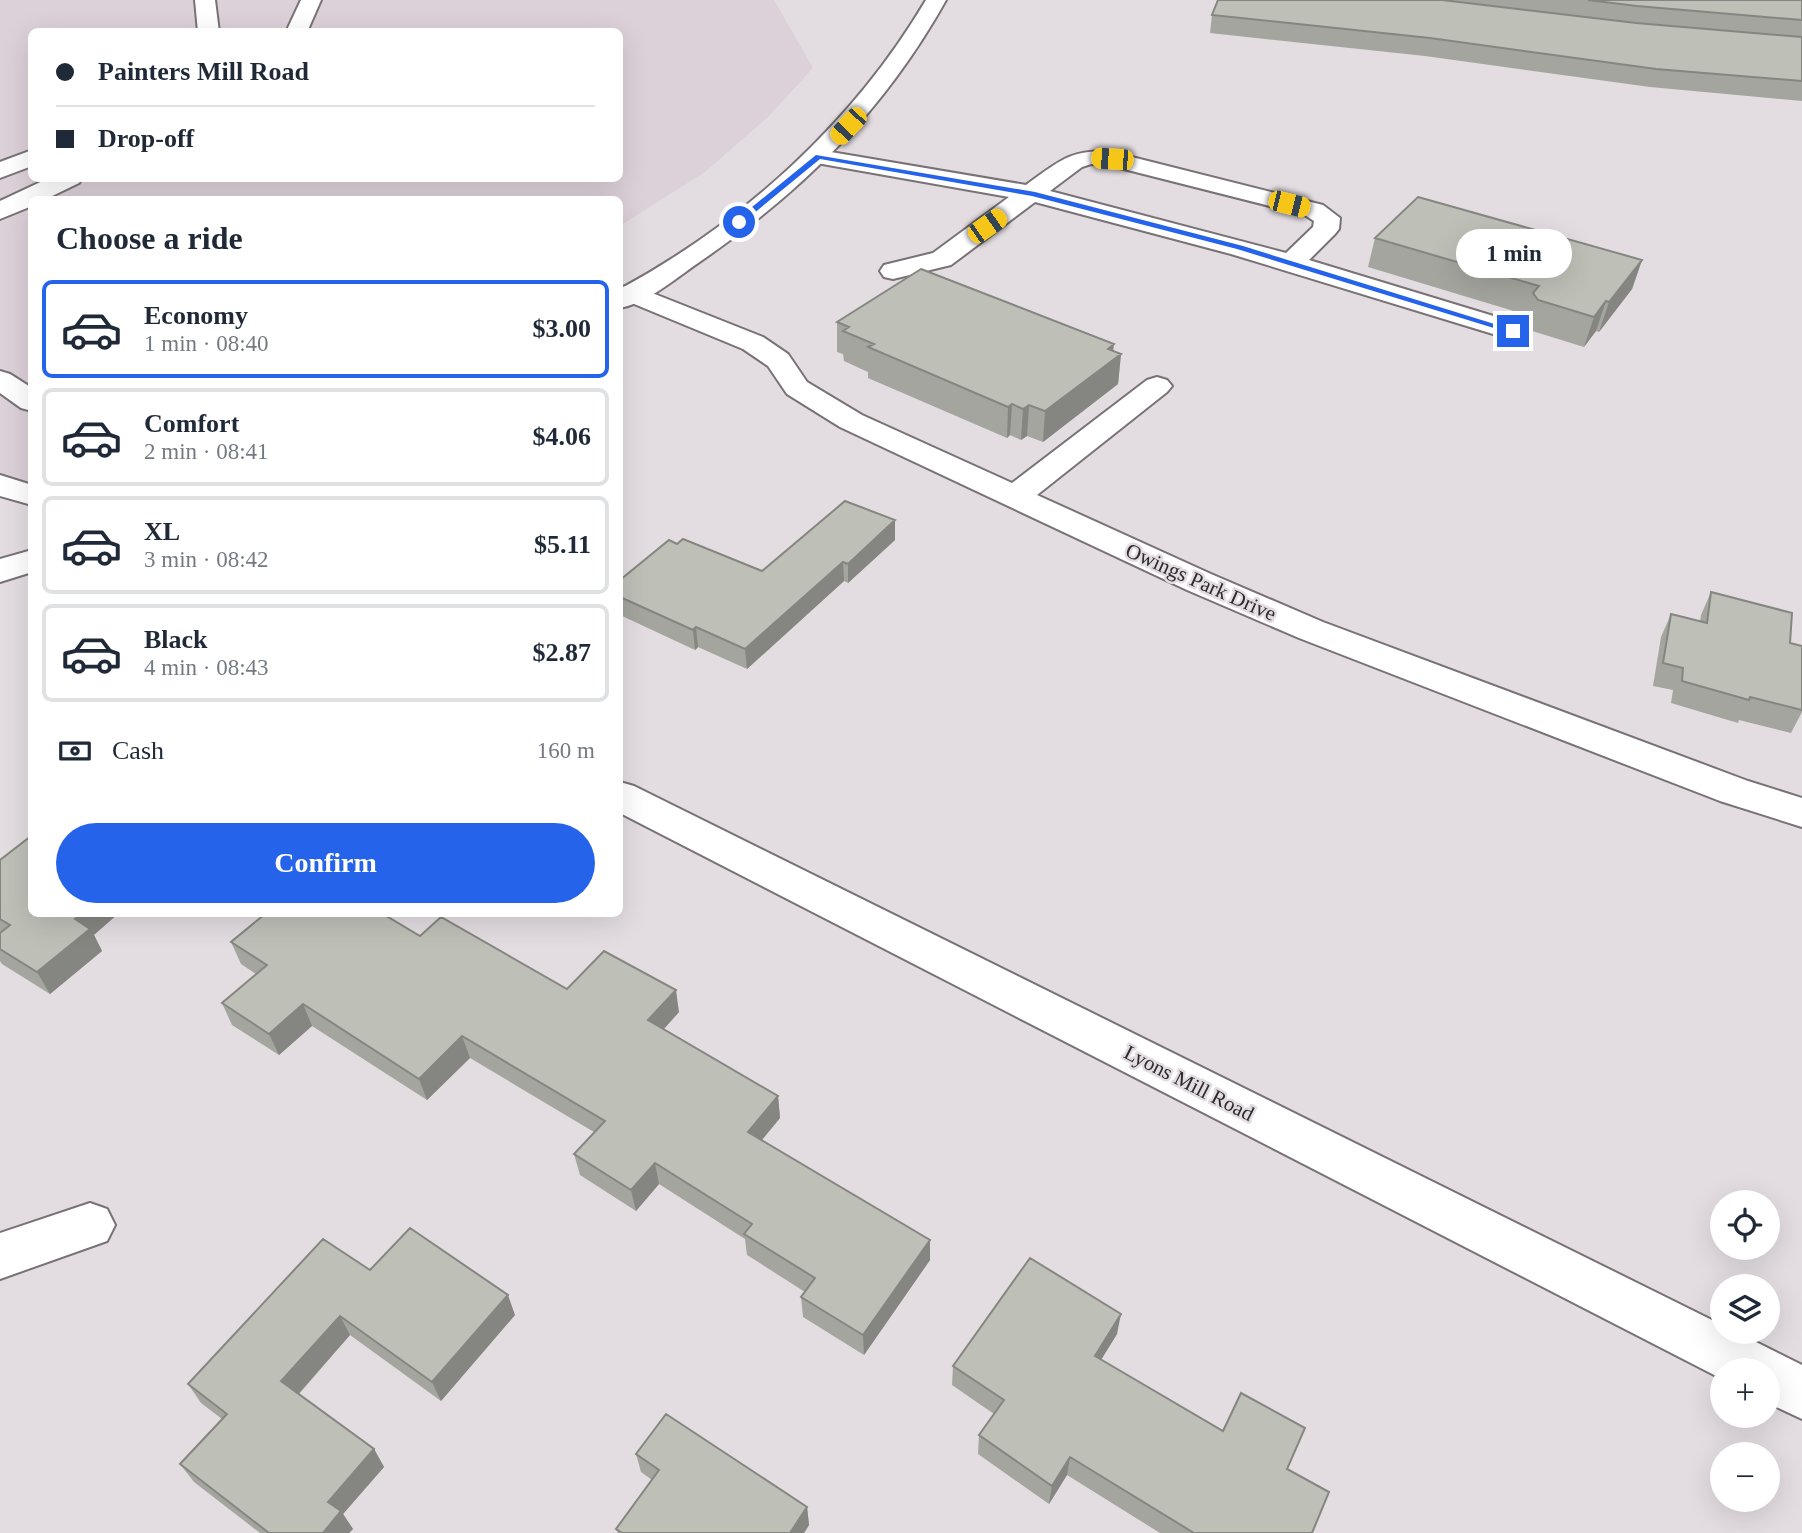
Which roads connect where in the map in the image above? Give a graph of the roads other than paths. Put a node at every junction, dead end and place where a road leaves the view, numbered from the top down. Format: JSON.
{"nodes":[{"id":1,"x":205,"y":0,"type":"edge"},
{"id":2,"x":311,"y":0,"type":"edge"},
{"id":3,"x":936,"y":0,"type":"edge"},
{"id":4,"x":208,"y":28,"type":"edge"},
{"id":5,"x":298,"y":28,"type":"edge"},
{"id":6,"x":819,"y":157,"type":"junction"},
{"id":7,"x":28,"y":159,"type":"edge"},
{"id":8,"x":0,"y":172,"type":"edge"},
{"id":9,"x":62,"y":182,"type":"edge"},
{"id":10,"x":1032,"y":194,"type":"junction"},
{"id":11,"x":32,"y":196,"type":"edge"},
{"id":12,"x":28,"y":198,"type":"edge"},
{"id":13,"x":0,"y":211,"type":"edge"},
{"id":14,"x":1291,"y":263,"type":"junction"},
{"id":15,"x":893,"y":271,"type":"dead end"},
{"id":16,"x":626,"y":296,"type":"edge"},
{"id":17,"x":1513,"y":331,"type":"dead end"},
{"id":18,"x":0,"y":380,"type":"edge"},
{"id":19,"x":1157,"y":387,"type":"dead end"},
{"id":20,"x":28,"y":398,"type":"edge"},
{"id":21,"x":0,"y":485,"type":"edge"},
{"id":22,"x":28,"y":495,"type":"edge"},
{"id":23,"x":1015,"y":496,"type":"junction"},
{"id":24,"x":28,"y":561,"type":"edge"},
{"id":25,"x":0,"y":571,"type":"edge"},
{"id":26,"x":623,"y":798,"type":"edge"},
{"id":27,"x":1802,"y":813,"type":"edge"},
{"id":28,"x":90,"y":1225,"type":"dead end"},
{"id":29,"x":0,"y":1256,"type":"edge"},
{"id":30,"x":1734,"y":1358,"type":"edge"},
{"id":31,"x":1780,"y":1381,"type":"edge"},
{"id":32,"x":1802,"y":1393,"type":"edge"}],
"edges":[{"from":1,"to":4,"type":"main road"},
{"from":2,"to":5,"type":"main road"},
{"from":3,"to":6,"type":"main road"},
{"from":6,"to":10,"type":"main road"},
{"from":6,"to":16,"type":"main road"},
{"from":7,"to":8,"type":"main road"},
{"from":9,"to":11,"type":"main road"},
{"from":10,"to":14,"type":"main road"},
{"from":10,"to":14,"type":"main road"},
{"from":10,"to":15,"type":"main road"},
{"from":12,"to":13,"type":"main road"},
{"from":14,"to":17,"type":"main road"},
{"from":16,"to":23,"type":"main road","name":"Owings Park Drive"},
{"from":18,"to":20,"type":"main road"},
{"from":19,"to":23,"type":"main road"},
{"from":21,"to":22,"type":"main road"},
{"from":23,"to":27,"type":"main road","name":"Owings Park Drive"},
{"from":24,"to":25,"type":"main road"},
{"from":26,"to":30,"type":"main road","name":"Lyons Mill Road"},
{"from":28,"to":29,"type":"main road"},
{"from":31,"to":32,"type":"main road"}]}
